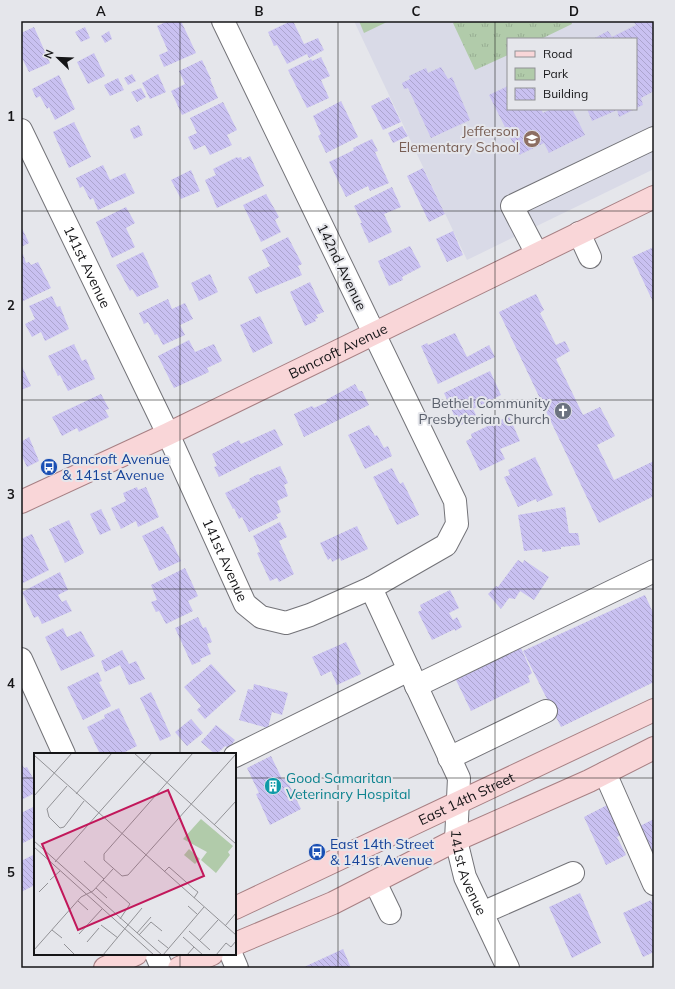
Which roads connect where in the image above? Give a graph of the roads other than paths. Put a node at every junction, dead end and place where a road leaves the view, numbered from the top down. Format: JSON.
{"nodes":[{"id":1,"x":223,"y":21,"type":"edge"},
{"id":2,"x":21,"y":130,"type":"edge"},
{"id":3,"x":654,"y":138,"type":"edge"},
{"id":4,"x":654,"y":197,"type":"edge"},
{"id":5,"x":579,"y":234,"type":"junction"},
{"id":6,"x":537,"y":254,"type":"junction"},
{"id":7,"x":590,"y":257,"type":"dead end"},
{"id":8,"x":374,"y":333,"type":"junction"},
{"id":9,"x":168,"y":434,"type":"junction"},
{"id":10,"x":21,"y":502,"type":"edge"},
{"id":11,"x":654,"y":571,"type":"edge"},
{"id":12,"x":371,"y":588,"type":"junction"},
{"id":13,"x":21,"y":659,"type":"edge"},
{"id":14,"x":413,"y":678,"type":"junction"},
{"id":15,"x":654,"y":710,"type":"edge"},
{"id":16,"x":546,"y":711,"type":"dead end"},
{"id":17,"x":654,"y":748,"type":"edge"},
{"id":18,"x":64,"y":753,"type":"edge"},
{"id":19,"x":236,"y":756,"type":"edge"},
{"id":20,"x":449,"y":758,"type":"junction"},
{"id":21,"x":605,"y":773,"type":"junction"},
{"id":22,"x":458,"y":803,"type":"junction"},
{"id":23,"x":456,"y":840,"type":"junction"},
{"id":24,"x":572,"y":873,"type":"dead end"},
{"id":25,"x":375,"y":882,"type":"junction"},
{"id":26,"x":654,"y":884,"type":"edge"},
{"id":27,"x":236,"y":908,"type":"edge"},
{"id":28,"x":390,"y":913,"type":"dead end"},
{"id":29,"x":482,"y":913,"type":"junction"},
{"id":30,"x":236,"y":944,"type":"edge"},
{"id":31,"x":134,"y":955,"type":"edge"},
{"id":32,"x":156,"y":955,"type":"edge"},
{"id":33,"x":210,"y":955,"type":"edge"},
{"id":34,"x":232,"y":955,"type":"edge"},
{"id":35,"x":105,"y":968,"type":"edge"},
{"id":36,"x":162,"y":968,"type":"edge"},
{"id":37,"x":179,"y":968,"type":"edge"},
{"id":38,"x":238,"y":968,"type":"edge"},
{"id":39,"x":508,"y":968,"type":"edge"}],
"edges":[{"from":1,"to":8,"type":"street","name":"142nd Avenue"},
{"from":2,"to":9,"type":"street","name":"141st Avenue"},
{"from":3,"to":6,"type":"street"},
{"from":4,"to":5,"type":"main road","name":"Bancroft Avenue"},
{"from":5,"to":6,"type":"main road","name":"Bancroft Avenue"},
{"from":5,"to":7,"type":"street"},
{"from":6,"to":8,"type":"main road","name":"Bancroft Avenue"},
{"from":8,"to":9,"type":"main road","name":"Bancroft Avenue"},
{"from":8,"to":12,"type":"street","name":"142nd Avenue"},
{"from":9,"to":10,"type":"main road","name":"Bancroft Avenue"},
{"from":9,"to":12,"type":"street","name":"141st Avenue"},
{"from":11,"to":14,"type":"street"},
{"from":12,"to":14,"type":"street","name":"141st Avenue"},
{"from":13,"to":18,"type":"street"},
{"from":14,"to":19,"type":"street"},
{"from":14,"to":20,"type":"street","name":"141st Avenue"},
{"from":15,"to":22,"type":"main road","name":"East 14th Street"},
{"from":16,"to":20,"type":"street"},
{"from":17,"to":21,"type":"main road"},
{"from":20,"to":22,"type":"street","name":"141st Avenue"},
{"from":21,"to":23,"type":"main road"},
{"from":21,"to":26,"type":"street"},
{"from":22,"to":23,"type":"street","name":"141st Avenue"},
{"from":22,"to":27,"type":"main road","name":"East 14th Street"},
{"from":23,"to":25,"type":"main road"},
{"from":23,"to":29,"type":"street","name":"141st Avenue"},
{"from":24,"to":29,"type":"street"},
{"from":25,"to":28,"type":"street"},
{"from":25,"to":30,"type":"main road"},
{"from":29,"to":39,"type":"street","name":"141st Avenue"},
{"from":31,"to":35,"type":"main road"},
{"from":32,"to":36,"type":"street"},
{"from":33,"to":37,"type":"main road"},
{"from":34,"to":38,"type":"street"}]}
